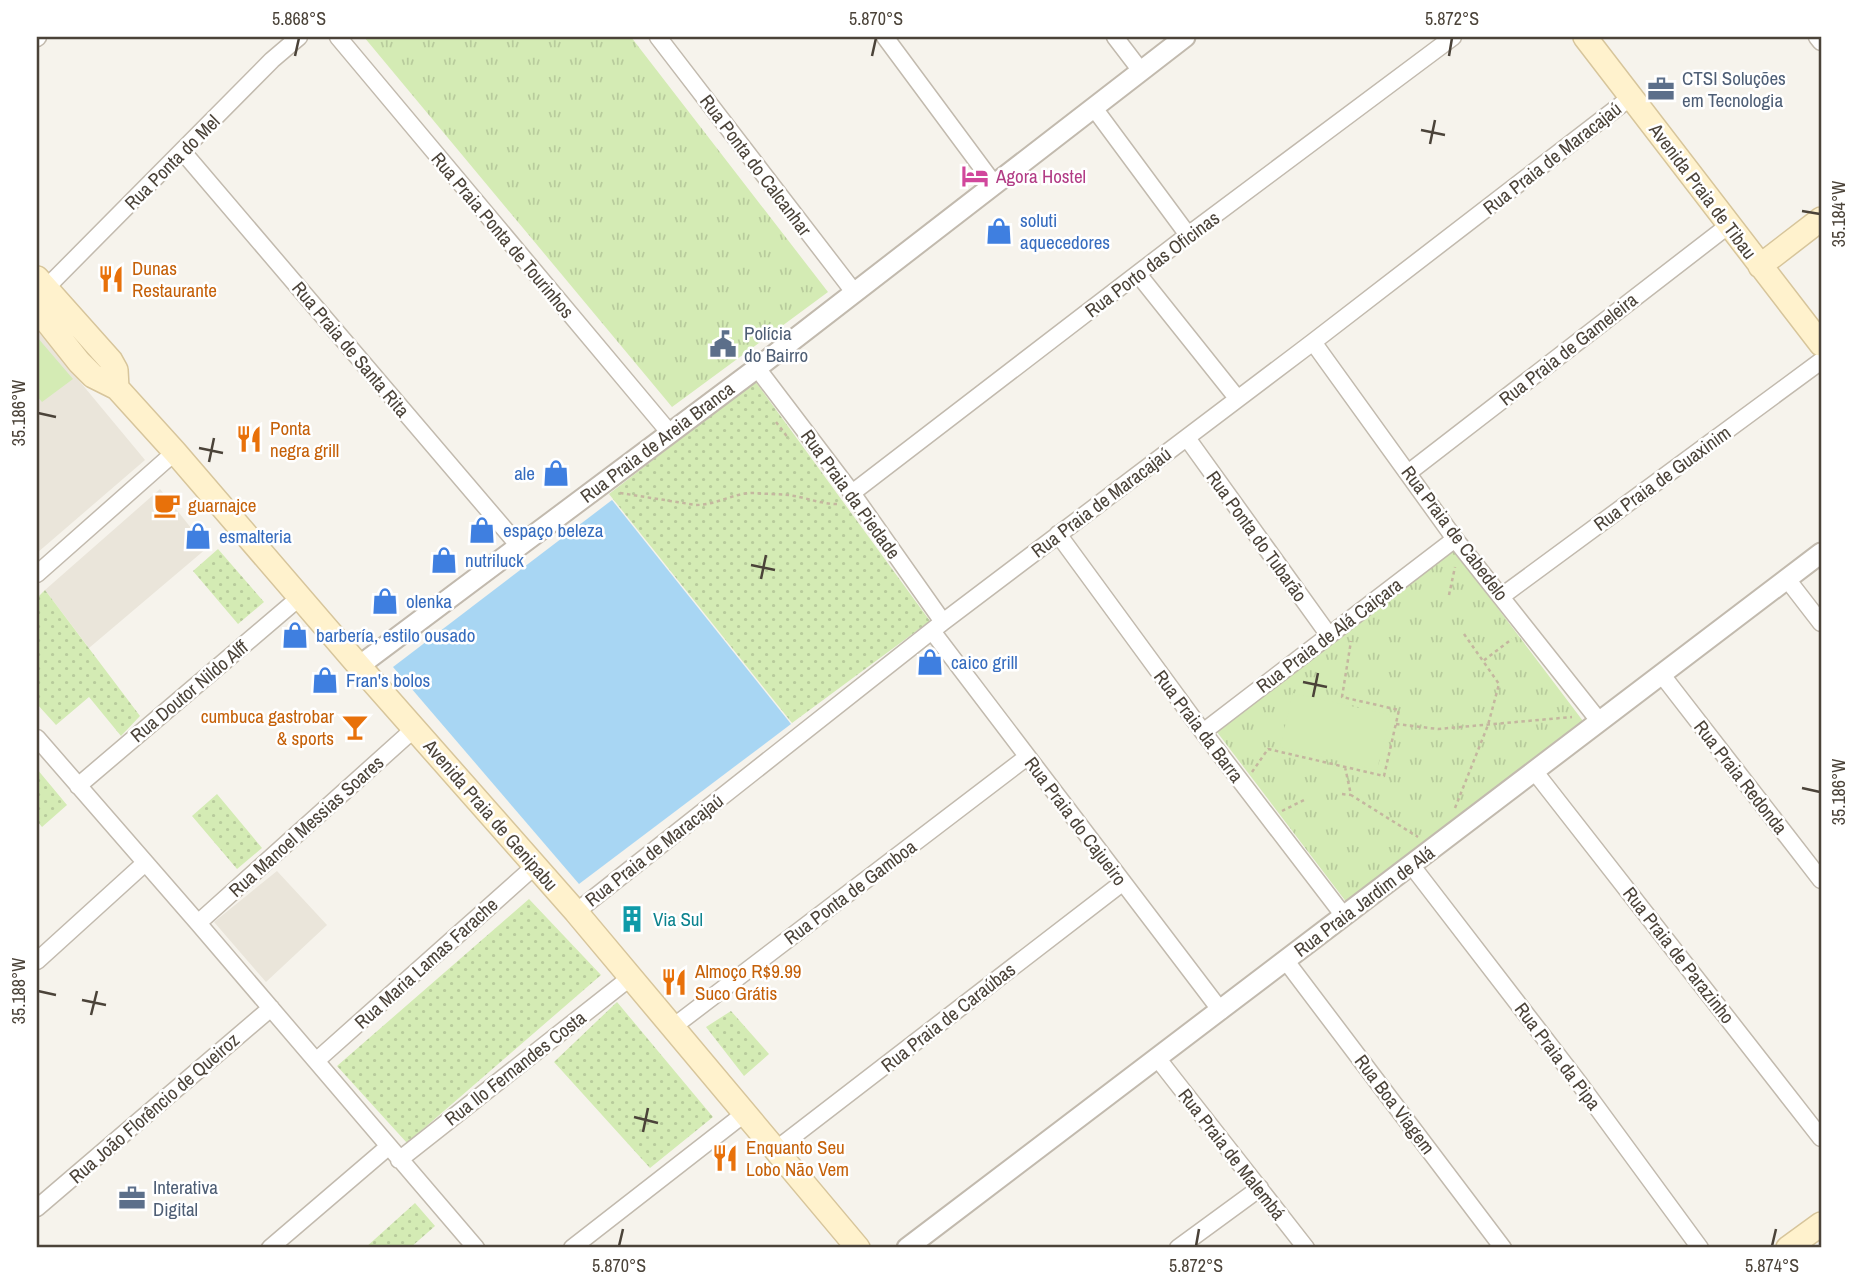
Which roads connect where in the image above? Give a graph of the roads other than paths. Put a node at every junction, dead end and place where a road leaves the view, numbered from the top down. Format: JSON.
{"nodes":[{"id":1,"x":299,"y":37,"type":"edge"},
{"id":2,"x":338,"y":37,"type":"edge"},
{"id":3,"x":658,"y":37,"type":"edge"},
{"id":4,"x":885,"y":37,"type":"edge"},
{"id":5,"x":1115,"y":37,"type":"edge"},
{"id":6,"x":1185,"y":37,"type":"edge"},
{"id":7,"x":1453,"y":37,"type":"edge"},
{"id":8,"x":1585,"y":37,"type":"edge"},
{"id":9,"x":1817,"y":37,"type":"edge"},
{"id":10,"x":1821,"y":42,"type":"edge"},
{"id":11,"x":1140,"y":71,"type":"junction"},
{"id":12,"x":1631,"y":97,"type":"junction"},
{"id":13,"x":1094,"y":107,"type":"junction"},
{"id":14,"x":183,"y":152,"type":"junction"},
{"id":15,"x":993,"y":184,"type":"junction"},
{"id":16,"x":1821,"y":219,"type":"edge"},
{"id":17,"x":1729,"y":225,"type":"junction"},
{"id":18,"x":1188,"y":235,"type":"junction"},
{"id":19,"x":1760,"y":266,"type":"junction"},
{"id":20,"x":1138,"y":274,"type":"junction"},
{"id":21,"x":40,"y":292,"type":"edge"},
{"id":22,"x":854,"y":292,"type":"junction"},
{"id":23,"x":1313,"y":342,"type":"junction"},
{"id":24,"x":1821,"y":344,"type":"edge"},
{"id":25,"x":1821,"y":361,"type":"edge"},
{"id":26,"x":757,"y":368,"type":"junction"},
{"id":27,"x":1237,"y":398,"type":"junction"},
{"id":28,"x":669,"y":432,"type":"junction"},
{"id":29,"x":1186,"y":438,"type":"junction"},
{"id":30,"x":175,"y":452,"type":"junction"},
{"id":31,"x":1408,"y":473,"type":"junction"},
{"id":32,"x":852,"y":493,"type":"junction"},
{"id":33,"x":1058,"y":534,"type":"junction"},
{"id":34,"x":1455,"y":538,"type":"junction"},
{"id":35,"x":519,"y":546,"type":"junction"},
{"id":36,"x":1821,"y":553,"type":"edge"},
{"id":37,"x":37,"y":574,"type":"edge"},
{"id":38,"x":1787,"y":579,"type":"junction"},
{"id":39,"x":1502,"y":596,"type":"junction"},
{"id":40,"x":300,"y":597,"type":"junction"},
{"id":41,"x":1821,"y":623,"type":"edge"},
{"id":42,"x":938,"y":626,"type":"junction"},
{"id":43,"x":1335,"y":638,"type":"junction"},
{"id":44,"x":359,"y":666,"type":"junction"},
{"id":45,"x":1662,"y":675,"type":"junction"},
{"id":46,"x":1600,"y":722,"type":"junction"},
{"id":47,"x":414,"y":729,"type":"junction"},
{"id":48,"x":1203,"y":732,"type":"junction"},
{"id":49,"x":37,"y":738,"type":"edge"},
{"id":50,"x":1027,"y":757,"type":"junction"},
{"id":51,"x":1535,"y":772,"type":"junction"},
{"id":52,"x":78,"y":786,"type":"junction"},
{"id":53,"x":145,"y":863,"type":"junction"},
{"id":54,"x":536,"y":865,"type":"junction"},
{"id":55,"x":1412,"y":866,"type":"junction"},
{"id":56,"x":1821,"y":880,"type":"edge"},
{"id":57,"x":1122,"y":883,"type":"junction"},
{"id":58,"x":576,"y":912,"type":"junction"},
{"id":59,"x":1344,"y":916,"type":"junction"},
{"id":60,"x":198,"y":923,"type":"junction"},
{"id":61,"x":37,"y":961,"type":"edge"},
{"id":62,"x":1286,"y":961,"type":"junction"},
{"id":63,"x":631,"y":977,"type":"junction"},
{"id":64,"x":271,"y":1008,"type":"junction"},
{"id":65,"x":1221,"y":1011,"type":"junction"},
{"id":66,"x":673,"y":1027,"type":"junction"},
{"id":67,"x":1158,"y":1059,"type":"junction"},
{"id":68,"x":316,"y":1061,"type":"junction"},
{"id":69,"x":744,"y":1114,"type":"junction"},
{"id":70,"x":1821,"y":1138,"type":"edge"},
{"id":71,"x":774,"y":1151,"type":"junction"},
{"id":72,"x":393,"y":1153,"type":"junction"},
{"id":73,"x":1260,"y":1188,"type":"junction"},
{"id":74,"x":37,"y":1208,"type":"edge"},
{"id":75,"x":1821,"y":1224,"type":"edge"},
{"id":76,"x":270,"y":1248,"type":"edge"},
{"id":77,"x":476,"y":1248,"type":"edge"},
{"id":78,"x":572,"y":1248,"type":"edge"},
{"id":79,"x":858,"y":1248,"type":"edge"},
{"id":80,"x":907,"y":1248,"type":"edge"},
{"id":81,"x":1178,"y":1248,"type":"edge"},
{"id":82,"x":1306,"y":1248,"type":"edge"},
{"id":83,"x":1503,"y":1248,"type":"edge"},
{"id":84,"x":1700,"y":1248,"type":"edge"},
{"id":85,"x":1788,"y":1248,"type":"edge"}],
"edges":[{"from":1,"to":14,"type":"street","name":"Rua Ponta do Mel"},
{"from":2,"to":28,"type":"street","name":"Rua Praia Ponta de Tourinhos"},
{"from":3,"to":22,"type":"street","name":"Rua Ponta do Calcanhar"},
{"from":4,"to":15,"type":"street"},
{"from":5,"to":11,"type":"street"},
{"from":6,"to":11,"type":"street","name":"Rua Praia de Areia Branca"},
{"from":7,"to":18,"type":"street","name":"Rua Porto das Oficinas"},
{"from":8,"to":12,"type":"main road","name":"Avenida Praia de Tibau"},
{"from":9,"to":10,"type":"street"},
{"from":11,"to":13,"type":"street","name":"Rua Praia de Areia Branca"},
{"from":12,"to":17,"type":"main road","name":"Avenida Praia de Tibau"},
{"from":12,"to":23,"type":"street","name":"Rua Praia de Maracajaú"},
{"from":13,"to":15,"type":"street","name":"Rua Praia de Areia Branca"},
{"from":13,"to":18,"type":"street"},
{"from":14,"to":21,"type":"street","name":"Rua Ponta do Mel"},
{"from":14,"to":35,"type":"street","name":"Rua Praia de Santa Rita"},
{"from":15,"to":22,"type":"street","name":"Rua Praia de Areia Branca"},
{"from":16,"to":19,"type":"main road"},
{"from":17,"to":19,"type":"main road","name":"Avenida Praia de Tibau"},
{"from":17,"to":31,"type":"street","name":"Rua Praia de Gameleira"},
{"from":18,"to":20,"type":"street","name":"Rua Porto das Oficinas"},
{"from":19,"to":24,"type":"main road","name":"Avenida Praia de Tibau"},
{"from":20,"to":27,"type":"street"},
{"from":20,"to":32,"type":"street","name":"Rua Porto das Oficinas"},
{"from":21,"to":30,"type":"main road","name":"Avenida Praia de Genipabu"},
{"from":22,"to":26,"type":"street","name":"Rua Praia de Areia Branca"},
{"from":23,"to":27,"type":"street","name":"Rua Praia de Maracajaú"},
{"from":23,"to":31,"type":"street","name":"Rua Praia de Cabedelo"},
{"from":25,"to":39,"type":"street","name":"Rua Praia de Guaxinim"},
{"from":26,"to":28,"type":"street","name":"Rua Praia de Areia Branca"},
{"from":26,"to":32,"type":"street","name":"Rua Praia da Piedade"},
{"from":27,"to":29,"type":"street","name":"Rua Praia de Maracajaú"},
{"from":28,"to":35,"type":"street","name":"Rua Praia de Areia Branca"},
{"from":29,"to":33,"type":"street","name":"Rua Praia de Maracajaú"},
{"from":29,"to":43,"type":"street","name":"Rua Ponta do Tubarão"},
{"from":30,"to":37,"type":"street"},
{"from":30,"to":40,"type":"main road","name":"Avenida Praia de Genipabu"},
{"from":31,"to":34,"type":"street","name":"Rua Praia de Cabedelo"},
{"from":32,"to":42,"type":"street","name":"Rua Praia da Piedade"},
{"from":33,"to":42,"type":"street","name":"Rua Praia de Maracajaú"},
{"from":33,"to":48,"type":"street","name":"Rua Praia da Barra"},
{"from":34,"to":39,"type":"street","name":"Rua Praia de Cabedelo"},
{"from":34,"to":43,"type":"street","name":"Rua Praia de Alá Caiçara"},
{"from":35,"to":44,"type":"street","name":"Rua Praia de Areia Branca"},
{"from":36,"to":38,"type":"street","name":"Rua Praia Jardim de Alá"},
{"from":38,"to":41,"type":"street"},
{"from":38,"to":45,"type":"street","name":"Rua Praia Jardim de Alá"},
{"from":39,"to":46,"type":"street","name":"Rua Praia de Cabedelo"},
{"from":40,"to":44,"type":"main road","name":"Avenida Praia de Genipabu"},
{"from":40,"to":52,"type":"street","name":"Rua Doutor Nildo Alff"},
{"from":42,"to":50,"type":"street","name":"Rua Praia do Cajueiro"},
{"from":42,"to":58,"type":"street","name":"Rua Praia de Maracajaú"},
{"from":43,"to":48,"type":"street","name":"Rua Praia de Alá Caiçara"},
{"from":44,"to":47,"type":"main road","name":"Avenida Praia de Genipabu"},
{"from":45,"to":46,"type":"street","name":"Rua Praia Jardim de Alá"},
{"from":45,"to":56,"type":"street","name":"Rua Praia Redonda"},
{"from":46,"to":51,"type":"street","name":"Rua Praia Jardim de Alá"},
{"from":47,"to":54,"type":"main road","name":"Avenida Praia de Genipabu"},
{"from":47,"to":60,"type":"street","name":"Rua Manoel Messias Soares"},
{"from":48,"to":59,"type":"street","name":"Rua Praia da Barra"},
{"from":49,"to":52,"type":"street"},
{"from":50,"to":57,"type":"street","name":"Rua Praia do Cajueiro"},
{"from":50,"to":66,"type":"street","name":"Rua Ponta de Gamboa"},
{"from":51,"to":55,"type":"street","name":"Rua Praia Jardim de Alá"},
{"from":51,"to":70,"type":"street","name":"Rua Praia de Parazinho"},
{"from":52,"to":53,"type":"street"},
{"from":53,"to":60,"type":"street"},
{"from":53,"to":61,"type":"street"},
{"from":54,"to":58,"type":"main road","name":"Avenida Praia de Genipabu"},
{"from":54,"to":68,"type":"street","name":"Rua Maria Lamas Farache"},
{"from":55,"to":59,"type":"street","name":"Rua Praia Jardim de Alá"},
{"from":55,"to":84,"type":"street","name":"Rua Praia da Pipa"},
{"from":57,"to":65,"type":"street","name":"Rua Praia do Cajueiro"},
{"from":57,"to":71,"type":"street","name":"Rua Praia de Caraúbas"},
{"from":58,"to":63,"type":"main road","name":"Avenida Praia de Genipabu"},
{"from":59,"to":62,"type":"street","name":"Rua Praia Jardim de Alá"},
{"from":60,"to":64,"type":"street"},
{"from":62,"to":65,"type":"street","name":"Rua Praia Jardim de Alá"},
{"from":62,"to":83,"type":"street","name":"Rua Boa Viagem"},
{"from":63,"to":66,"type":"main road","name":"Avenida Praia de Genipabu"},
{"from":63,"to":72,"type":"street","name":"Rua Ilo Fernandes Costa"},
{"from":64,"to":68,"type":"street"},
{"from":64,"to":74,"type":"street","name":"Rua João Florêncio de Queiroz"},
{"from":65,"to":67,"type":"street","name":"Rua Praia Jardim de Alá"},
{"from":66,"to":69,"type":"main road","name":"Avenida Praia de Genipabu"},
{"from":67,"to":73,"type":"street","name":"Rua Praia de Malembá"},
{"from":67,"to":80,"type":"street","name":"Rua Praia Jardim de Alá"},
{"from":68,"to":72,"type":"street"},
{"from":69,"to":71,"type":"main road","name":"Avenida Praia de Genipabu"},
{"from":69,"to":78,"type":"street"},
{"from":71,"to":79,"type":"main road","name":"Avenida Praia de Genipabu"},
{"from":72,"to":76,"type":"street","name":"Rua Ilo Fernandes Costa"},
{"from":72,"to":77,"type":"street"},
{"from":73,"to":81,"type":"street"},
{"from":73,"to":82,"type":"street","name":"Rua Praia de Malembá"},
{"from":75,"to":85,"type":"main road"}]}
